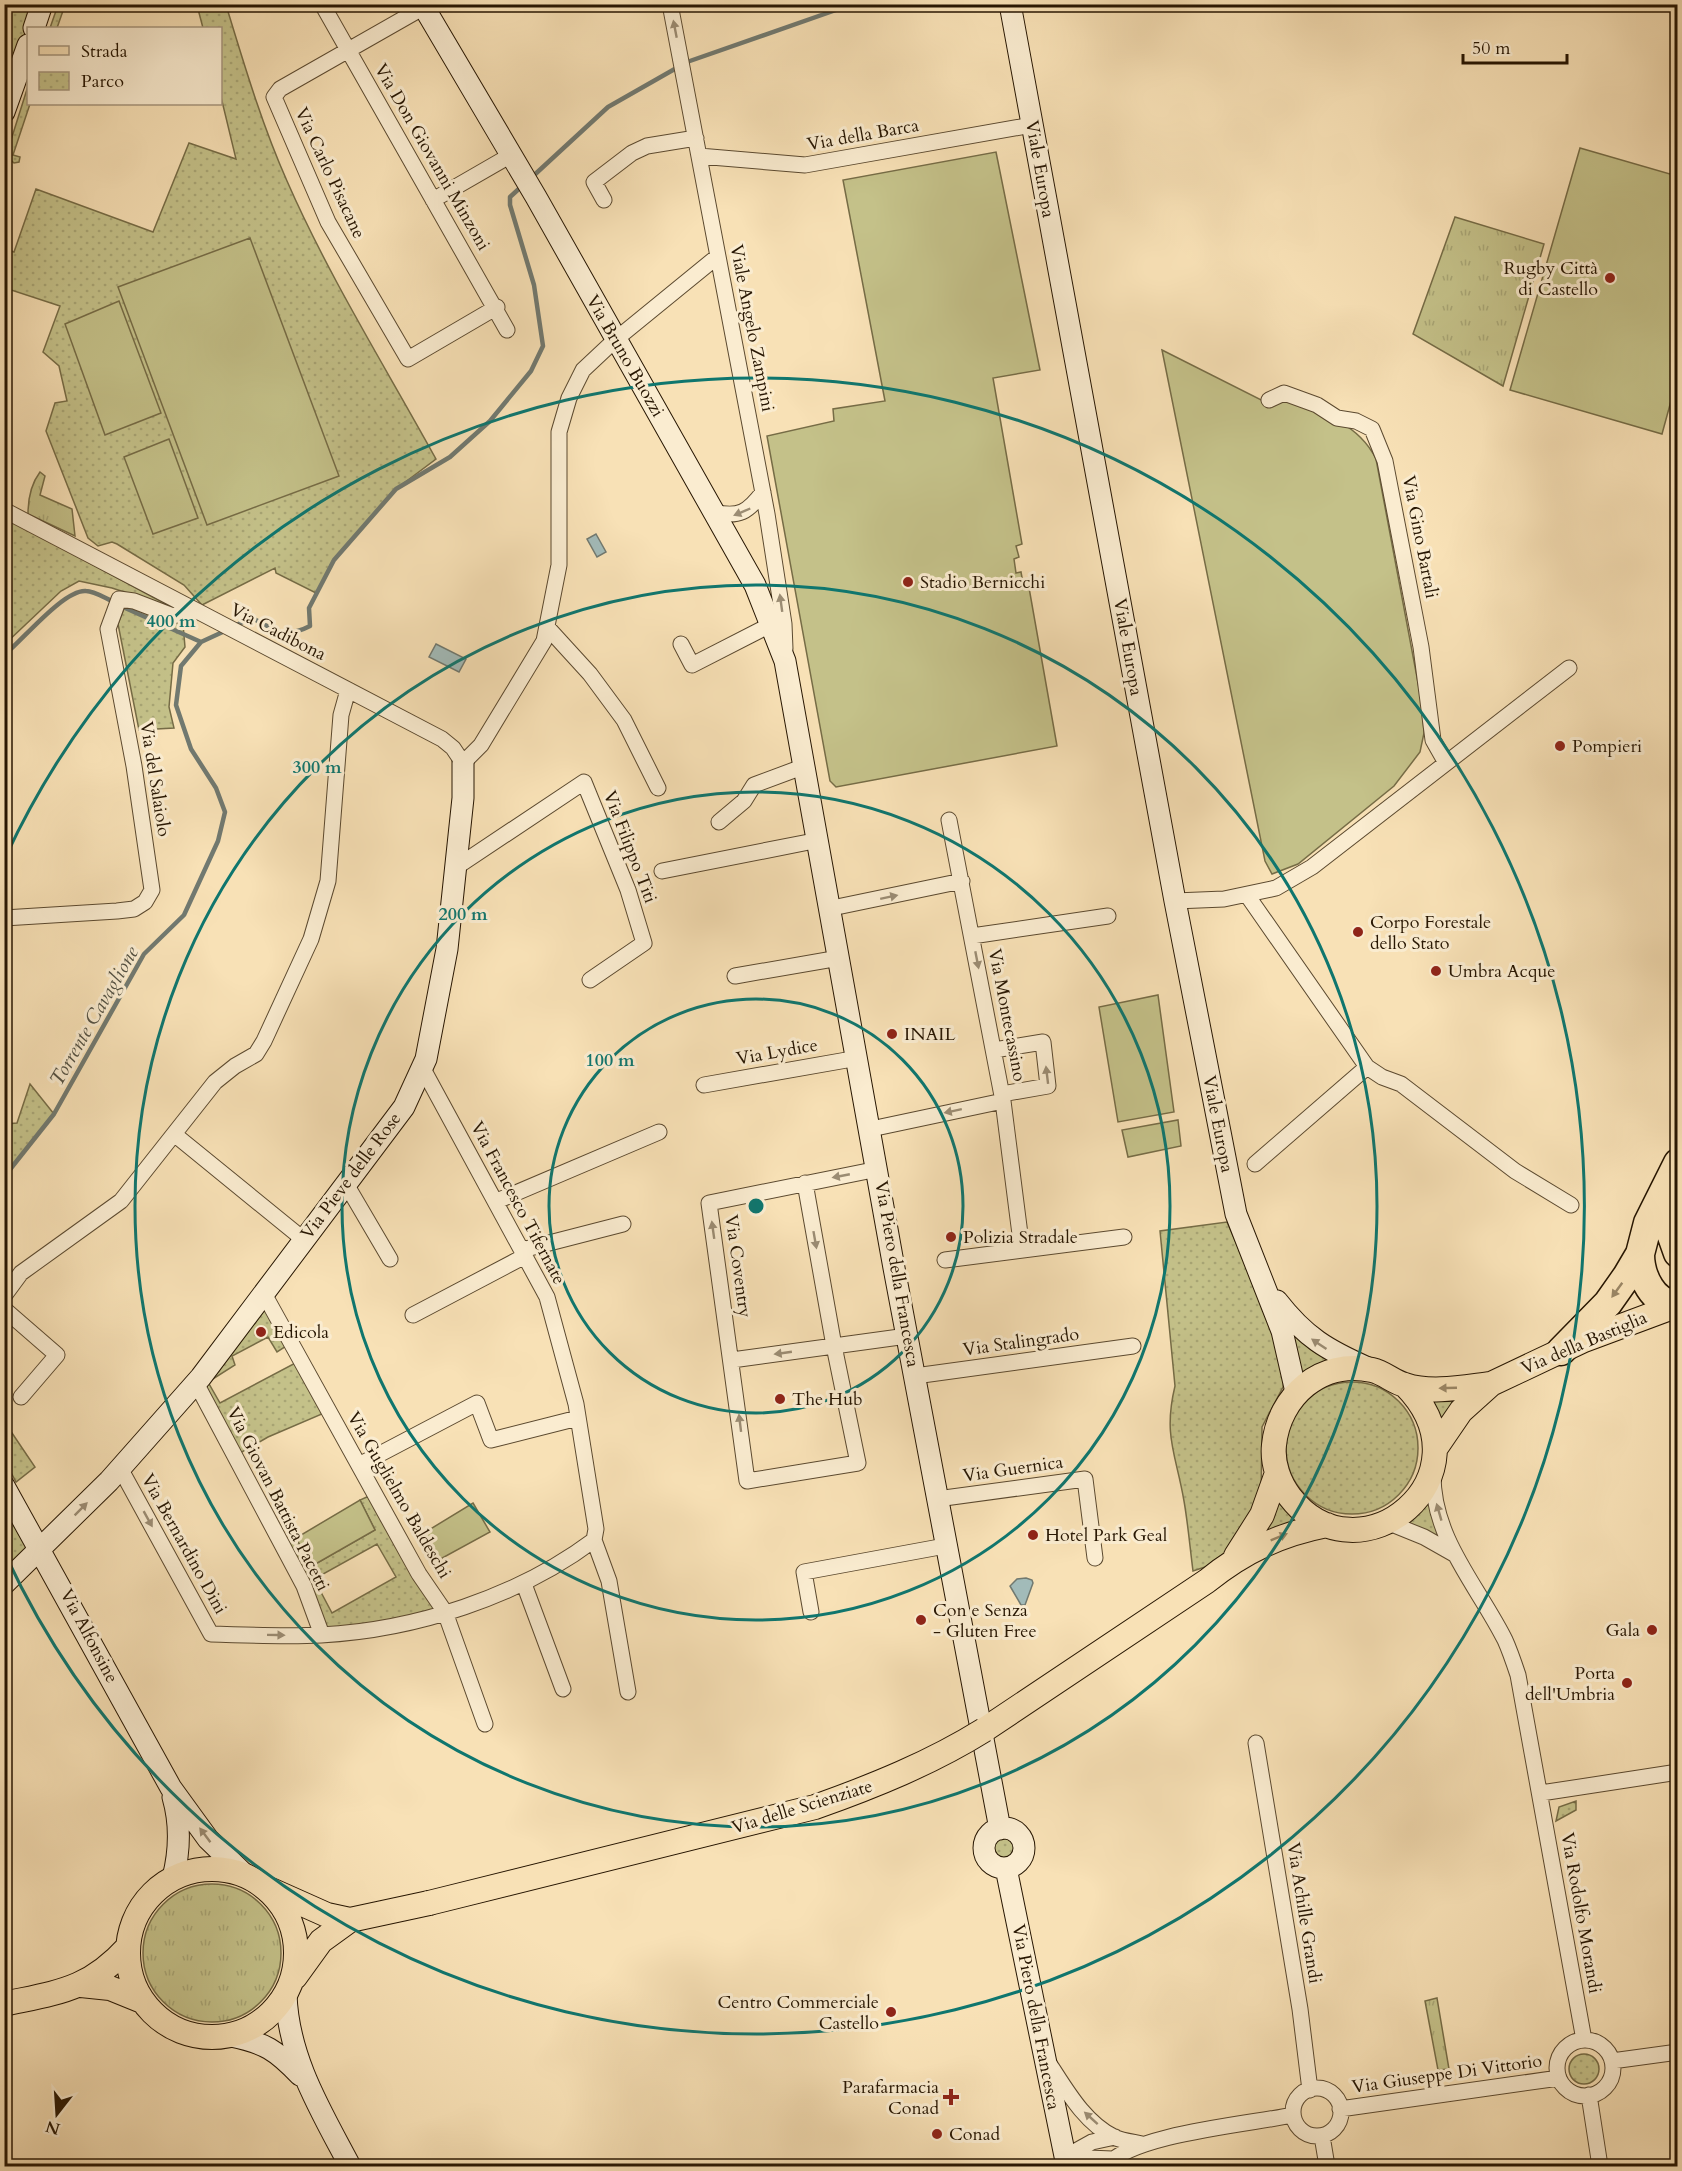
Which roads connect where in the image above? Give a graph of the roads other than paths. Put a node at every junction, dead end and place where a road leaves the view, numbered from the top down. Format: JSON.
{"nodes":[{"id":1,"x":42,"y":4,"type":"edge"},
{"id":2,"x":322,"y":4,"type":"edge"},
{"id":3,"x":670,"y":4,"type":"edge"},
{"id":4,"x":1010,"y":4,"type":"edge"},
{"id":5,"x":423,"y":6,"type":"edge"},
{"id":6,"x":34,"y":27,"type":"edge"},
{"id":7,"x":27,"y":48,"type":"edge"},
{"id":8,"x":348,"y":50,"type":"junction"},
{"id":9,"x":4,"y":112,"type":"edge"},
{"id":10,"x":1032,"y":126,"type":"junction"},
{"id":11,"x":696,"y":138,"type":"junction"},
{"id":12,"x":699,"y":156,"type":"junction"},
{"id":13,"x":515,"y":162,"type":"junction"},
{"id":14,"x":433,"y":200,"type":"junction"},
{"id":15,"x":604,"y":200,"type":"dead end"},
{"id":16,"x":718,"y":256,"type":"junction"},
{"id":17,"x":497,"y":308,"type":"junction"},
{"id":18,"x":507,"y":330,"type":"dead end"},
{"id":19,"x":615,"y":340,"type":"junction"},
{"id":20,"x":1269,"y":400,"type":"dead end"},
{"id":21,"x":763,"y":492,"type":"junction"},
{"id":22,"x":4,"y":510,"type":"edge"},
{"id":23,"x":714,"y":512,"type":"junction"},
{"id":24,"x":193,"y":609,"type":"junction"},
{"id":25,"x":772,"y":624,"type":"junction"},
{"id":26,"x":548,"y":628,"type":"junction"},
{"id":27,"x":681,"y":644,"type":"dead end"},
{"id":28,"x":785,"y":661,"type":"junction"},
{"id":29,"x":1569,"y":668,"type":"dead end"},
{"id":30,"x":348,"y":690,"type":"junction"},
{"id":31,"x":797,"y":719,"type":"joint"},
{"id":32,"x":463,"y":763,"type":"junction"},
{"id":33,"x":1446,"y":763,"type":"junction"},
{"id":34,"x":805,"y":766,"type":"junction"},
{"id":35,"x":658,"y":788,"type":"dead end"},
{"id":36,"x":948,"y":820,"type":"dead end"},
{"id":37,"x":719,"y":822,"type":"dead end"},
{"id":38,"x":819,"y":840,"type":"junction"},
{"id":39,"x":455,"y":868,"type":"junction"},
{"id":40,"x":662,"y":871,"type":"dead end"},
{"id":41,"x":962,"y":881,"type":"junction"},
{"id":42,"x":1247,"y":895,"type":"junction"},
{"id":43,"x":1175,"y":902,"type":"junction"},
{"id":44,"x":831,"y":908,"type":"junction"},
{"id":45,"x":1108,"y":916,"type":"dead end"},
{"id":46,"x":4,"y":918,"type":"edge"},
{"id":47,"x":972,"y":936,"type":"junction"},
{"id":48,"x":839,"y":958,"type":"junction"},
{"id":49,"x":735,"y":976,"type":"dead end"},
{"id":50,"x":590,"y":980,"type":"dead end"},
{"id":51,"x":994,"y":1050,"type":"junction"},
{"id":52,"x":858,"y":1058,"type":"junction"},
{"id":53,"x":422,"y":1067,"type":"junction"},
{"id":54,"x":1367,"y":1067,"type":"junction"},
{"id":55,"x":704,"y":1085,"type":"dead end"},
{"id":56,"x":1003,"y":1097,"type":"junction"},
{"id":57,"x":870,"y":1129,"type":"junction"},
{"id":58,"x":659,"y":1132,"type":"dead end"},
{"id":59,"x":174,"y":1134,"type":"junction"},
{"id":60,"x":1255,"y":1164,"type":"dead end"},
{"id":61,"x":878,"y":1169,"type":"junction"},
{"id":62,"x":1673,"y":1172,"type":"edge"},
{"id":63,"x":805,"y":1183,"type":"junction"},
{"id":64,"x":346,"y":1184,"type":"junction"},
{"id":65,"x":497,"y":1201,"type":"junction"},
{"id":66,"x":1571,"y":1205,"type":"dead end"},
{"id":67,"x":623,"y":1224,"type":"dead end"},
{"id":68,"x":1124,"y":1237,"type":"dead end"},
{"id":69,"x":303,"y":1239,"type":"junction"},
{"id":70,"x":1022,"y":1250,"type":"junction"},
{"id":71,"x":524,"y":1253,"type":"junction"},
{"id":72,"x":1677,"y":1253,"type":"edge"},
{"id":73,"x":1640,"y":1254,"type":"junction"},
{"id":74,"x":390,"y":1259,"type":"dead end"},
{"id":75,"x":945,"y":1260,"type":"dead end"},
{"id":76,"x":1263,"y":1284,"type":"junction"},
{"id":77,"x":263,"y":1292,"type":"junction"},
{"id":78,"x":4,"y":1296,"type":"edge"},
{"id":79,"x":1677,"y":1305,"type":"edge"},
{"id":80,"x":4,"y":1309,"type":"edge"},
{"id":81,"x":413,"y":1315,"type":"dead end"},
{"id":82,"x":906,"y":1336,"type":"junction"},
{"id":83,"x":1133,"y":1346,"type":"dead end"},
{"id":84,"x":834,"y":1347,"type":"junction"},
{"id":85,"x":1561,"y":1351,"type":"junction"},
{"id":86,"x":732,"y":1360,"type":"junction"},
{"id":87,"x":1371,"y":1370,"type":"junction"},
{"id":88,"x":915,"y":1376,"type":"junction"},
{"id":89,"x":196,"y":1383,"type":"junction"},
{"id":90,"x":1491,"y":1383,"type":"junction"},
{"id":91,"x":1405,"y":1385,"type":"junction"},
{"id":92,"x":1296,"y":1392,"type":"junction"},
{"id":93,"x":21,"y":1396,"type":"dead end"},
{"id":94,"x":578,"y":1418,"type":"junction"},
{"id":95,"x":1434,"y":1458,"type":"junction"},
{"id":96,"x":359,"y":1465,"type":"junction"},
{"id":97,"x":120,"y":1468,"type":"junction"},
{"id":98,"x":1277,"y":1473,"type":"junction"},
{"id":99,"x":4,"y":1486,"type":"edge"},
{"id":100,"x":937,"y":1499,"type":"junction"},
{"id":101,"x":1387,"y":1522,"type":"junction"},
{"id":102,"x":1327,"y":1525,"type":"junction"},
{"id":103,"x":594,"y":1540,"type":"junction"},
{"id":104,"x":945,"y":1546,"type":"junction"},
{"id":105,"x":41,"y":1548,"type":"junction"},
{"id":106,"x":1454,"y":1554,"type":"junction"},
{"id":107,"x":1095,"y":1558,"type":"dead end"},
{"id":108,"x":1234,"y":1560,"type":"junction"},
{"id":109,"x":4,"y":1584,"type":"edge"},
{"id":110,"x":524,"y":1584,"type":"junction"},
{"id":111,"x":446,"y":1612,"type":"junction"},
{"id":112,"x":811,"y":1612,"type":"dead end"},
{"id":113,"x":322,"y":1635,"type":"junction"},
{"id":114,"x":563,"y":1689,"type":"dead end"},
{"id":115,"x":628,"y":1692,"type":"dead end"},
{"id":116,"x":484,"y":1724,"type":"dead end"},
{"id":117,"x":1256,"y":1743,"type":"dead end"},
{"id":118,"x":1677,"y":1772,"type":"edge"},
{"id":119,"x":171,"y":1788,"type":"junction"},
{"id":120,"x":1540,"y":1793,"type":"junction"},
{"id":121,"x":173,"y":1878,"type":"junction"},
{"id":122,"x":255,"y":1882,"type":"junction"},
{"id":123,"x":350,"y":1920,"type":"junction"},
{"id":124,"x":128,"y":1947,"type":"junction"},
{"id":125,"x":81,"y":1985,"type":"junction"},
{"id":126,"x":289,"y":1988,"type":"junction"},
{"id":127,"x":142,"y":2001,"type":"junction"},
{"id":128,"x":4,"y":2004,"type":"edge"},
{"id":129,"x":231,"y":2036,"type":"junction"},
{"id":130,"x":1584,"y":2040,"type":"junction"},
{"id":131,"x":1677,"y":2052,"type":"edge"},
{"id":132,"x":1043,"y":2054,"type":"junction"},
{"id":133,"x":1612,"y":2061,"type":"junction"},
{"id":134,"x":1559,"y":2078,"type":"junction"},
{"id":135,"x":304,"y":2080,"type":"junction"},
{"id":136,"x":1310,"y":2090,"type":"junction"},
{"id":137,"x":1589,"y":2095,"type":"junction"},
{"id":138,"x":1340,"y":2109,"type":"junction"},
{"id":139,"x":1293,"y":2115,"type":"junction"},
{"id":140,"x":1322,"y":2136,"type":"junction"},
{"id":141,"x":1115,"y":2137,"type":"junction"},
{"id":142,"x":1142,"y":2144,"type":"junction"},
{"id":143,"x":1066,"y":2162,"type":"edge"},
{"id":144,"x":1109,"y":2163,"type":"edge"},
{"id":145,"x":350,"y":2166,"type":"edge"},
{"id":146,"x":1327,"y":2166,"type":"edge"},
{"id":147,"x":1600,"y":2166,"type":"edge"}],
"edges":[{"from":1,"to":6,"type":"main road"},
{"from":2,"to":8,"type":"street","name":"Via Don Giovanni Minzoni"},
{"from":11,"to":3,"type":"street","name":"Viale Angelo Zampini","one_way":true},
{"from":4,"to":10,"type":"main road","name":"Viale Europa"},
{"from":5,"to":8,"type":"street","name":"Via Carlo Pisacane"},
{"from":5,"to":13,"type":"main road","name":"Via Bruno Buozzi"},
{"from":7,"to":9,"type":"main road"},
{"from":8,"to":14,"type":"street","name":"Via Don Giovanni Minzoni"},
{"from":8,"to":17,"type":"street","name":"Via Carlo Pisacane"},
{"from":10,"to":12,"type":"street","name":"Via della Barca"},
{"from":10,"to":43,"type":"main road","name":"Viale Europa"},
{"from":11,"to":12,"type":"street","name":"Viale Angelo Zampini"},
{"from":11,"to":15,"type":"street"},
{"from":12,"to":16,"type":"street","name":"Viale Angelo Zampini"},
{"from":13,"to":14,"type":"street"},
{"from":13,"to":19,"type":"main road","name":"Via Bruno Buozzi"},
{"from":14,"to":17,"type":"street","name":"Via Don Giovanni Minzoni"},
{"from":16,"to":19,"type":"street"},
{"from":16,"to":21,"type":"street","name":"Viale Angelo Zampini"},
{"from":17,"to":18,"type":"street","name":"Via Don Giovanni Minzoni"},
{"from":19,"to":23,"type":"main road","name":"Via Bruno Buozzi"},
{"from":19,"to":26,"type":"street"},
{"from":20,"to":33,"type":"street","name":"Via Gino Bartali"},
{"from":21,"to":23,"type":"street","one_way":true},
{"from":28,"to":21,"type":"street","name":"Viale Angelo Zampini","one_way":true},
{"from":22,"to":24,"type":"street","name":"Via Cadibona"},
{"from":23,"to":25,"type":"main road","name":"Via Bruno Buozzi"},
{"from":24,"to":30,"type":"street","name":"Via Cadibona"},
{"from":24,"to":46,"type":"street","name":"Via del Salaiolo"},
{"from":25,"to":27,"type":"street"},
{"from":25,"to":28,"type":"main road","name":"Via Bruno Buozzi"},
{"from":26,"to":32,"type":"street"},
{"from":26,"to":35,"type":"street"},
{"from":28,"to":31,"type":"main road","name":"Via Bruno Buozzi"},
{"from":29,"to":33,"type":"street"},
{"from":30,"to":32,"type":"street","name":"Via Cadibona"},
{"from":30,"to":59,"type":"street"},
{"from":31,"to":34,"type":"main road","name":"Via Piero della Francesca"},
{"from":32,"to":39,"type":"main road","name":"Via Pieve delle Rose"},
{"from":33,"to":42,"type":"street"},
{"from":34,"to":37,"type":"street"},
{"from":34,"to":38,"type":"main road","name":"Via Piero della Francesca"},
{"from":36,"to":41,"type":"street","name":"Via Montecassino"},
{"from":38,"to":40,"type":"street"},
{"from":38,"to":44,"type":"main road","name":"Via Piero della Francesca"},
{"from":39,"to":50,"type":"street","name":"Via Filippo Titi"},
{"from":39,"to":53,"type":"main road","name":"Via Pieve delle Rose"},
{"from":44,"to":41,"type":"street","one_way":true},
{"from":41,"to":47,"type":"street","name":"Via Montecassino"},
{"from":42,"to":43,"type":"street"},
{"from":42,"to":54,"type":"street"},
{"from":43,"to":76,"type":"main road","name":"Viale Europa"},
{"from":44,"to":48,"type":"main road","name":"Via Piero della Francesca"},
{"from":45,"to":47,"type":"street","name":"Via Montecassino"},
{"from":47,"to":51,"type":"street","name":"Via Montecassino","one_way":true},
{"from":48,"to":49,"type":"street"},
{"from":48,"to":52,"type":"main road","name":"Via Piero della Francesca"},
{"from":51,"to":56,"type":"street","name":"Via Montecassino"},
{"from":56,"to":51,"type":"street","one_way":true},
{"from":52,"to":55,"type":"street","name":"Via Lydice"},
{"from":52,"to":57,"type":"main road","name":"Via Piero della Francesca"},
{"from":53,"to":64,"type":"main road","name":"Via Pieve delle Rose"},
{"from":53,"to":65,"type":"street","name":"Via Francesco Tifernate"},
{"from":54,"to":60,"type":"street"},
{"from":54,"to":66,"type":"street"},
{"from":56,"to":57,"type":"street","name":"Via Montecassino","one_way":true},
{"from":56,"to":70,"type":"street","name":"Via Montecassino"},
{"from":57,"to":61,"type":"main road","name":"Via Piero della Francesca"},
{"from":58,"to":65,"type":"street"},
{"from":59,"to":69,"type":"street"},
{"from":59,"to":78,"type":"street"},
{"from":61,"to":63,"type":"street","name":"Via Coventry","one_way":true},
{"from":61,"to":82,"type":"main road","name":"Via Piero della Francesca"},
{"from":62,"to":72,"type":"highway"},
{"from":62,"to":73,"type":"highway"},
{"from":63,"to":84,"type":"street","name":"Via Coventry","one_way":true},
{"from":86,"to":63,"type":"street","name":"Via Coventry","one_way":true},
{"from":64,"to":69,"type":"main road","name":"Via Pieve delle Rose"},
{"from":64,"to":74,"type":"street"},
{"from":65,"to":71,"type":"street","name":"Via Francesco Tifernate"},
{"from":67,"to":71,"type":"street"},
{"from":68,"to":70,"type":"street"},
{"from":69,"to":77,"type":"main road","name":"Via Pieve delle Rose"},
{"from":70,"to":75,"type":"street"},
{"from":71,"to":81,"type":"street"},
{"from":71,"to":94,"type":"street","name":"Via Francesco Tifernate"},
{"from":73,"to":79,"type":"highway"},
{"from":73,"to":85,"type":"highway","one_way":true},
{"from":87,"to":76,"type":"main road","name":"Viale Europa","one_way":true},
{"from":76,"to":92,"type":"main road","name":"Viale Europa"},
{"from":77,"to":89,"type":"main road","name":"Via Pieve delle Rose"},
{"from":77,"to":96,"type":"street","name":"Via Guglielmo Baldeschi"},
{"from":79,"to":85,"type":"main road","name":"Via della Bastiglia"},
{"from":80,"to":93,"type":"street"},
{"from":82,"to":84,"type":"street"},
{"from":82,"to":88,"type":"main road","name":"Via Piero della Francesca"},
{"from":83,"to":88,"type":"street","name":"Via Stalingrado"},
{"from":84,"to":86,"type":"street","one_way":true},
{"from":84,"to":86,"type":"street","name":"Via Coventry","one_way":true},
{"from":85,"to":90,"type":"main road","name":"Via della Bastiglia"},
{"from":87,"to":91,"type":"main road"},
{"from":87,"to":92,"type":"main road"},
{"from":88,"to":100,"type":"main road","name":"Via Piero della Francesca"},
{"from":89,"to":97,"type":"main road","name":"Via Pieve delle Rose"},
{"from":89,"to":113,"type":"street","name":"Via Giovan Battista Pacetti"},
{"from":90,"to":91,"type":"main road","name":"Via della Bastiglia","one_way":true},
{"from":90,"to":95,"type":"main road","name":"Via della Bastiglia"},
{"from":91,"to":95,"type":"main road"},
{"from":92,"to":98,"type":"main road"},
{"from":94,"to":96,"type":"street"},
{"from":94,"to":103,"type":"street","name":"Via Francesco Tifernate"},
{"from":95,"to":101,"type":"main road"},
{"from":106,"to":95,"type":"street","name":"Via Rodolfo Morandi","one_way":true},
{"from":96,"to":111,"type":"street","name":"Via Guglielmo Baldeschi"},
{"from":105,"to":97,"type":"main road","name":"Via Pieve delle Rose","one_way":true},
{"from":97,"to":113,"type":"street","name":"Via Bernardino Dini","one_way":true},
{"from":98,"to":102,"type":"main road"},
{"from":98,"to":108,"type":"main road","name":"Via delle Scienziate"},
{"from":99,"to":105,"type":"main road","name":"Via Alfonsine"},
{"from":100,"to":104,"type":"main road","name":"Via Piero della Francesca"},
{"from":100,"to":107,"type":"street","name":"Via Guernica"},
{"from":101,"to":102,"type":"main road"},
{"from":101,"to":106,"type":"street","name":"Via Rodolfo Morandi"},
{"from":108,"to":102,"type":"main road","name":"Via delle Scienziate","one_way":true},
{"from":103,"to":110,"type":"street","name":"Via Bernardino Dini"},
{"from":103,"to":115,"type":"street","name":"Via Francesco Tifernate"},
{"from":104,"to":112,"type":"street"},
{"from":104,"to":132,"type":"main road","name":"Via Piero della Francesca"},
{"from":105,"to":109,"type":"main road","name":"Via Pieve delle Rose"},
{"from":105,"to":119,"type":"main road","name":"Via Alfonsine"},
{"from":106,"to":120,"type":"street","name":"Via Rodolfo Morandi"},
{"from":108,"to":123,"type":"main road","name":"Via delle Scienziate","bridge":true},
{"from":110,"to":111,"type":"street","name":"Via Bernardino Dini"},
{"from":110,"to":114,"type":"street"},
{"from":111,"to":113,"type":"street","name":"Via Bernardino Dini"},
{"from":111,"to":116,"type":"street","name":"Via Guglielmo Baldeschi"},
{"from":117,"to":136,"type":"street","name":"Via Achille Grandi"},
{"from":118,"to":120,"type":"street"},
{"from":119,"to":121,"type":"main road","name":"Via Alfonsine"},
{"from":122,"to":119,"type":"main road","name":"Via Alfonsine","one_way":true},
{"from":120,"to":130,"type":"street","name":"Via Rodolfo Morandi"},
{"from":121,"to":122,"type":"main road"},
{"from":121,"to":124,"type":"main road"},
{"from":122,"to":123,"type":"main road","name":"Via delle Scienziate"},
{"from":122,"to":126,"type":"main road"},
{"from":123,"to":126,"type":"main road","name":"Via delle Scienziate"},
{"from":124,"to":125,"type":"main road"},
{"from":124,"to":127,"type":"main road"},
{"from":125,"to":127,"type":"main road"},
{"from":125,"to":128,"type":"main road"},
{"from":126,"to":129,"type":"main road"},
{"from":126,"to":135,"type":"main road"},
{"from":127,"to":129,"type":"main road"},
{"from":129,"to":135,"type":"main road"},
{"from":130,"to":133,"type":"street"},
{"from":130,"to":134,"type":"street"},
{"from":131,"to":133,"type":"street"},
{"from":141,"to":132,"type":"street","one_way":true},
{"from":132,"to":143,"type":"main road","name":"Via Piero della Francesca"},
{"from":133,"to":137,"type":"street"},
{"from":134,"to":137,"type":"street"},
{"from":134,"to":138,"type":"street","name":"Via Giuseppe Di Vittorio"},
{"from":135,"to":145,"type":"main road"},
{"from":136,"to":138,"type":"street"},
{"from":136,"to":139,"type":"street"},
{"from":137,"to":147,"type":"street"},
{"from":138,"to":140,"type":"street"},
{"from":139,"to":140,"type":"street"},
{"from":139,"to":142,"type":"street"},
{"from":140,"to":146,"type":"street"},
{"from":141,"to":142,"type":"street"},
{"from":141,"to":143,"type":"street"},
{"from":142,"to":144,"type":"street"},
{"from":143,"to":144,"type":"street"}]}
